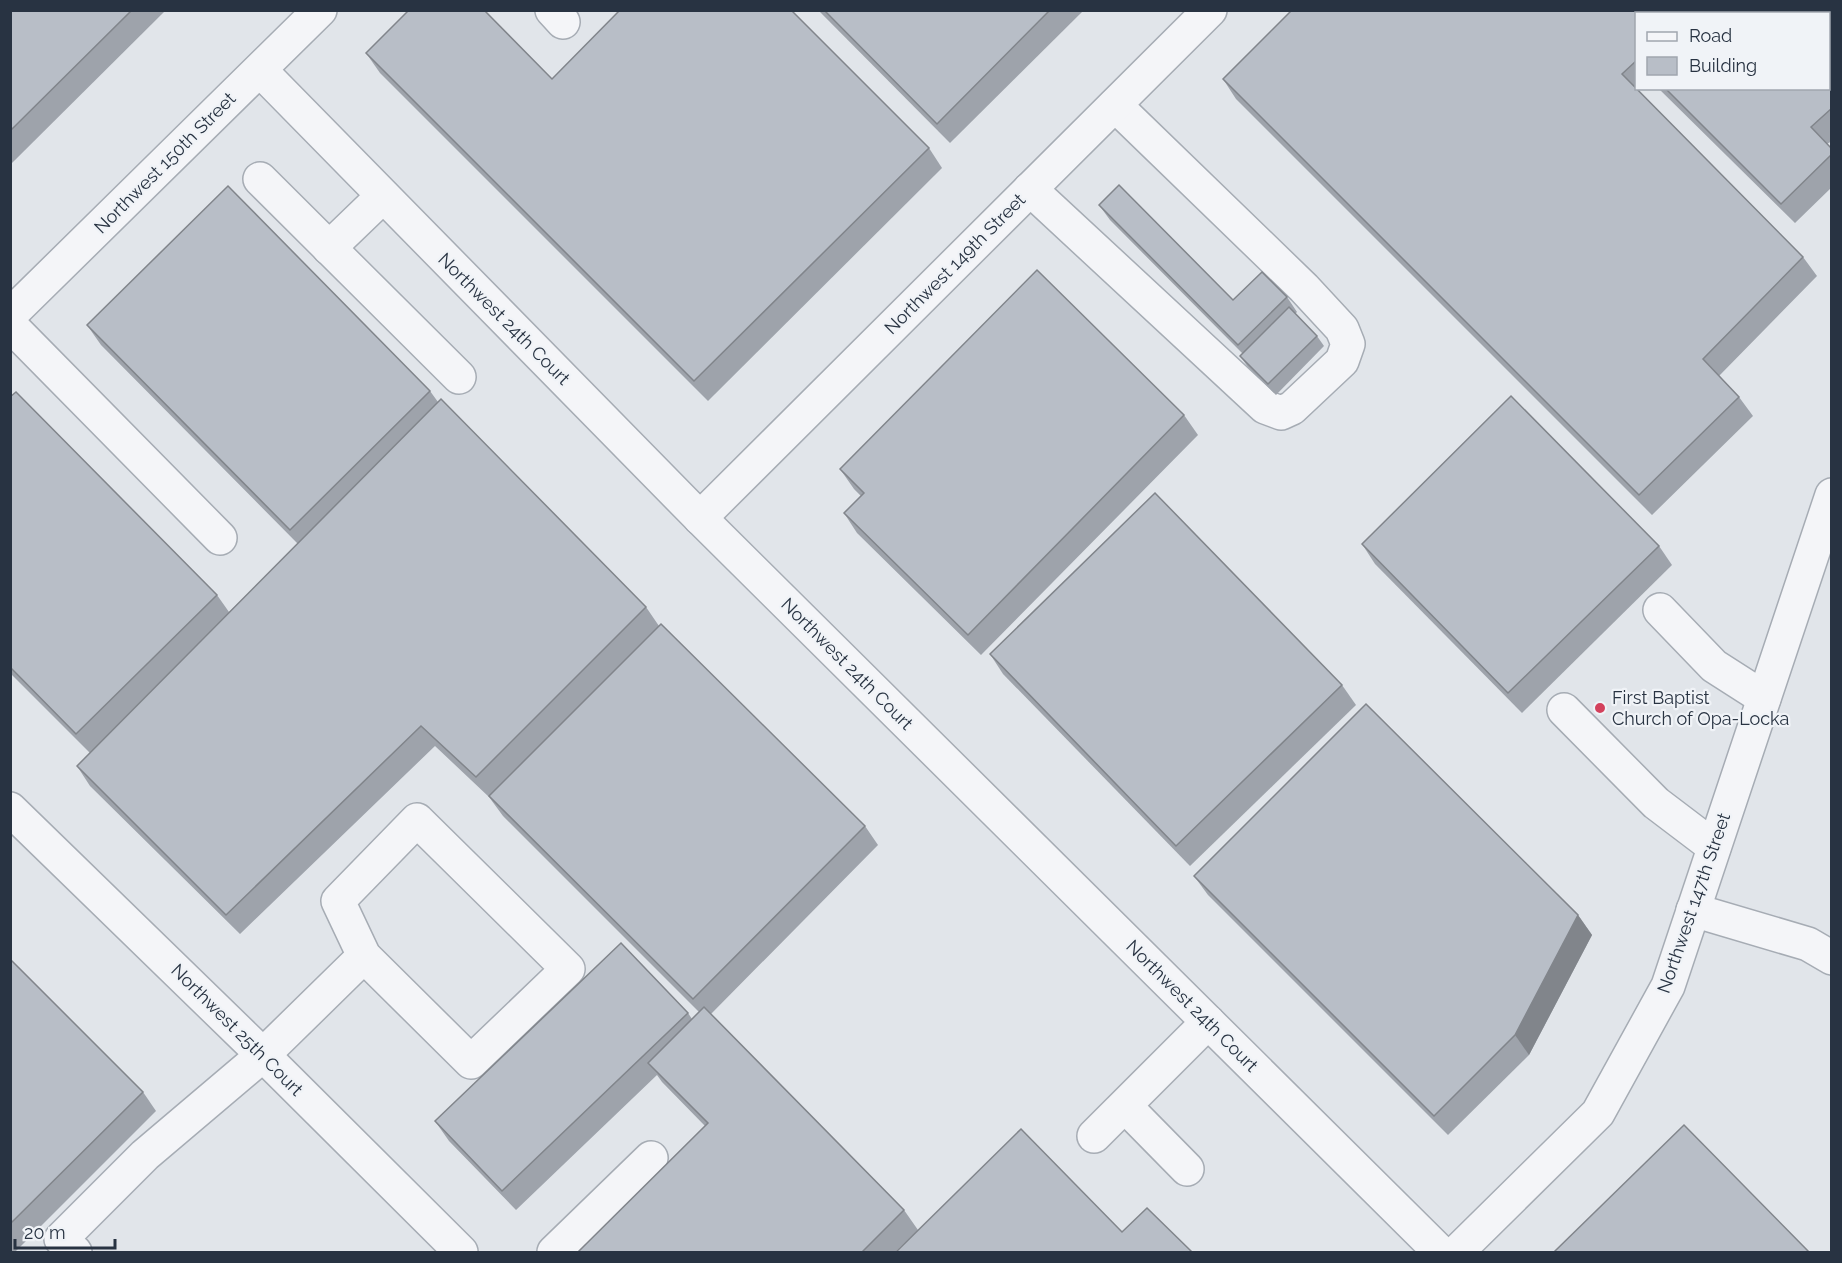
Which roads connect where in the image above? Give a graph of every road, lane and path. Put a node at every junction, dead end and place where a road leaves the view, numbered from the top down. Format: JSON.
{"nodes":[{"id":1,"x":320,"y":10,"type":"edge"},
{"id":2,"x":1210,"y":10,"type":"edge"},
{"id":3,"x":260,"y":70,"type":"junction"},
{"id":4,"x":1115,"y":105,"type":"junction"},
{"id":5,"x":260,"y":179,"type":"dead end"},
{"id":6,"x":1030,"y":189,"type":"junction"},
{"id":7,"x":383,"y":196,"type":"junction"},
{"id":8,"x":329,"y":248,"type":"junction"},
{"id":9,"x":10,"y":315,"type":"edge"},
{"id":10,"x":10,"y":325,"type":"edge"},
{"id":11,"x":459,"y":377,"type":"dead end"},
{"id":12,"x":1832,"y":495,"type":"edge"},
{"id":13,"x":700,"y":518,"type":"junction"},
{"id":14,"x":220,"y":538,"type":"dead end"},
{"id":15,"x":1660,"y":610,"type":"dead end"},
{"id":16,"x":1764,"y":698,"type":"junction"},
{"id":17,"x":1564,"y":710,"type":"dead end"},
{"id":18,"x":10,"y":809,"type":"edge"},
{"id":19,"x":1714,"y":847,"type":"junction"},
{"id":20,"x":1693,"y":910,"type":"junction"},
{"id":21,"x":364,"y":956,"type":"junction"},
{"id":22,"x":1832,"y":958,"type":"edge"},
{"id":23,"x":1208,"y":1022,"type":"junction"},
{"id":24,"x":263,"y":1055,"type":"junction"},
{"id":25,"x":1125,"y":1106,"type":"junction"},
{"id":26,"x":1094,"y":1136,"type":"dead end"},
{"id":27,"x":651,"y":1158,"type":"dead end"},
{"id":28,"x":1186,"y":1169,"type":"dead end"},
{"id":29,"x":75,"y":1252,"type":"edge"},
{"id":30,"x":461,"y":1252,"type":"edge"},
{"id":31,"x":554,"y":1252,"type":"edge"},
{"id":32,"x":1440,"y":1252,"type":"edge"},
{"id":33,"x":1457,"y":1252,"type":"edge"}],
"edges":[{"from":1,"to":3,"type":"street","name":"Northwest 150th Street"},
{"from":2,"to":4,"type":"street","name":"Northwest 149th Street"},
{"from":3,"to":7,"type":"street","name":"Northwest 24th Court"},
{"from":3,"to":9,"type":"street","name":"Northwest 150th Street"},
{"from":4,"to":6,"type":"street","name":"Northwest 149th Street"},
{"from":4,"to":6,"type":"street"},
{"from":5,"to":8,"type":"street"},
{"from":6,"to":13,"type":"street","name":"Northwest 149th Street"},
{"from":7,"to":8,"type":"street"},
{"from":7,"to":13,"type":"street","name":"Northwest 24th Court"},
{"from":8,"to":11,"type":"street"},
{"from":10,"to":14,"type":"street"},
{"from":12,"to":16,"type":"street","name":"Northwest 147th Street"},
{"from":13,"to":23,"type":"street","name":"Northwest 24th Court"},
{"from":15,"to":16,"type":"street"},
{"from":16,"to":19,"type":"street","name":"Northwest 147th Street"},
{"from":17,"to":19,"type":"street"},
{"from":18,"to":24,"type":"street","name":"Northwest 25th Court"},
{"from":19,"to":20,"type":"street","name":"Northwest 147th Street"},
{"from":20,"to":22,"type":"street"},
{"from":20,"to":33,"type":"street","name":"Northwest 147th Street"},
{"from":21,"to":21,"type":"street"},
{"from":21,"to":24,"type":"street"},
{"from":23,"to":25,"type":"street"},
{"from":23,"to":32,"type":"street","name":"Northwest 24th Court"},
{"from":24,"to":29,"type":"street"},
{"from":24,"to":30,"type":"street","name":"Northwest 25th Court"},
{"from":25,"to":26,"type":"street"},
{"from":25,"to":28,"type":"street"},
{"from":27,"to":31,"type":"street"}]}
